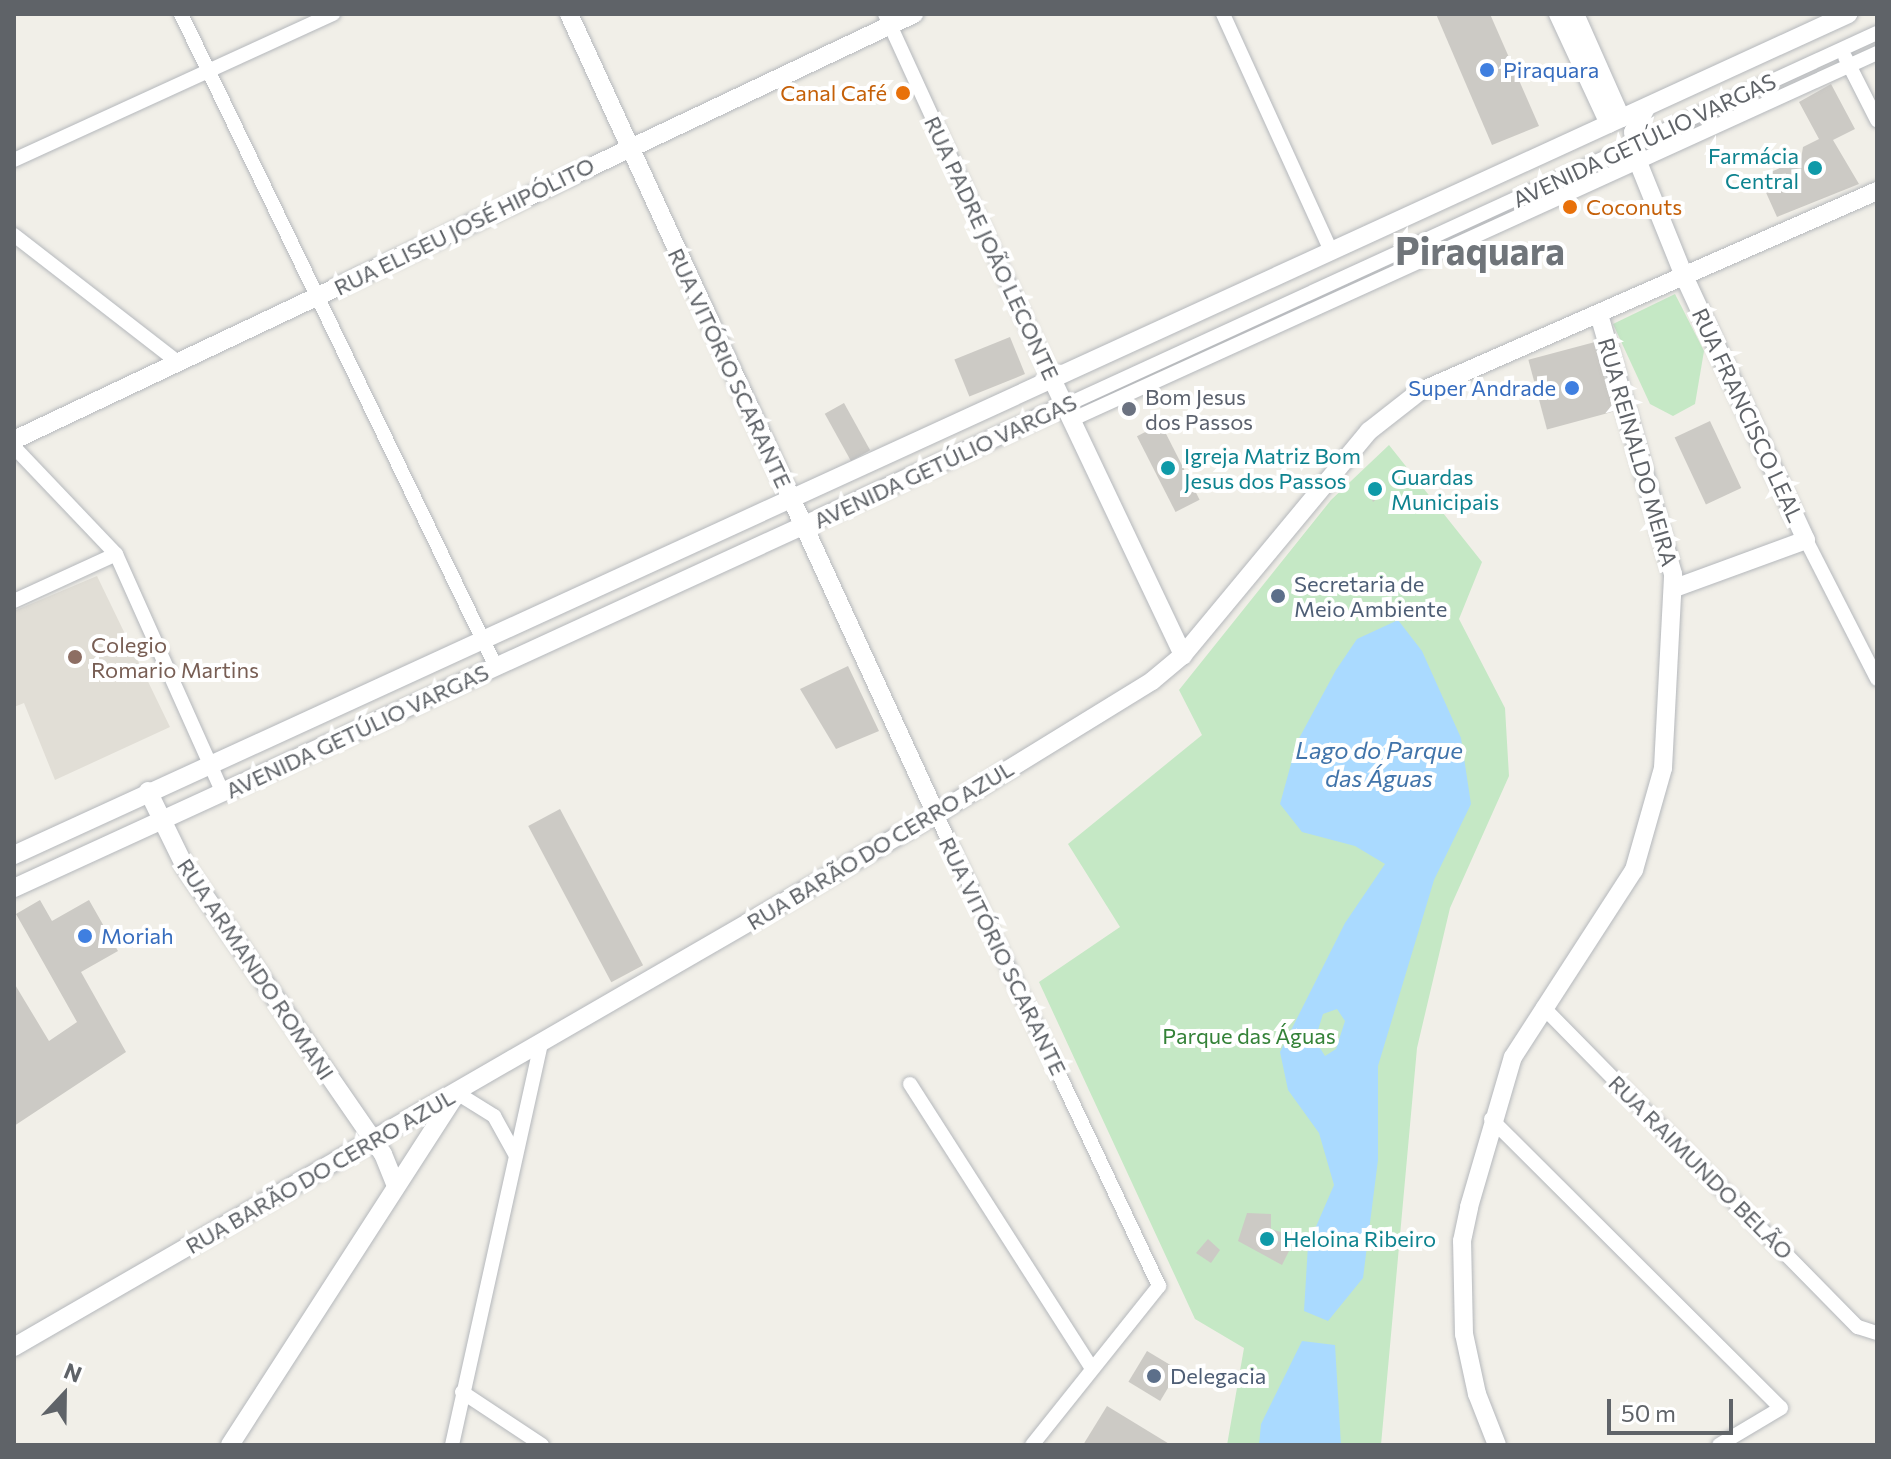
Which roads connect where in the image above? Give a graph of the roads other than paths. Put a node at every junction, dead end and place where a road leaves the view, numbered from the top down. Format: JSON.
{"nodes":[{"id":1,"x":181,"y":14,"type":"edge"},
{"id":2,"x":333,"y":14,"type":"edge"},
{"id":3,"x":569,"y":14,"type":"edge"},
{"id":4,"x":914,"y":14,"type":"edge"},
{"id":5,"x":1223,"y":14,"type":"edge"},
{"id":6,"x":1558,"y":14,"type":"edge"},
{"id":7,"x":1575,"y":14,"type":"edge"},
{"id":8,"x":1848,"y":14,"type":"edge"},
{"id":9,"x":888,"y":20,"type":"edge"},
{"id":10,"x":1877,"y":33,"type":"edge"},
{"id":11,"x":1840,"y":50,"type":"junction"},
{"id":12,"x":1877,"y":53,"type":"edge"},
{"id":13,"x":1849,"y":66,"type":"junction"},
{"id":14,"x":207,"y":72,"type":"junction"},
{"id":15,"x":1651,"y":104,"type":"junction"},
{"id":16,"x":1877,"y":120,"type":"edge"},
{"id":17,"x":1615,"y":121,"type":"junction"},
{"id":18,"x":1591,"y":132,"type":"junction"},
{"id":19,"x":626,"y":146,"type":"junction"},
{"id":20,"x":1636,"y":154,"type":"junction"},
{"id":21,"x":14,"y":160,"type":"edge"},
{"id":22,"x":1877,"y":191,"type":"edge"},
{"id":23,"x":14,"y":235,"type":"edge"},
{"id":24,"x":1331,"y":251,"type":"junction"},
{"id":25,"x":1684,"y":276,"type":"junction"},
{"id":26,"x":317,"y":299,"type":"junction"},
{"id":27,"x":1600,"y":317,"type":"junction"},
{"id":28,"x":178,"y":362,"type":"junction"},
{"id":29,"x":1052,"y":379,"type":"junction"},
{"id":30,"x":1068,"y":413,"type":"junction"},
{"id":31,"x":14,"y":440,"type":"edge"},
{"id":32,"x":14,"y":447,"type":"edge"},
{"id":33,"x":792,"y":498,"type":"junction"},
{"id":34,"x":803,"y":526,"type":"junction"},
{"id":35,"x":1806,"y":540,"type":"junction"},
{"id":36,"x":116,"y":554,"type":"junction"},
{"id":37,"x":1675,"y":588,"type":"junction"},
{"id":38,"x":14,"y":601,"type":"edge"},
{"id":39,"x":483,"y":640,"type":"junction"},
{"id":40,"x":1183,"y":655,"type":"junction"},
{"id":41,"x":496,"y":667,"type":"junction"},
{"id":42,"x":1877,"y":679,"type":"edge"},
{"id":43,"x":210,"y":766,"type":"junction"},
{"id":44,"x":148,"y":791,"type":"junction"},
{"id":45,"x":223,"y":793,"type":"junction"},
{"id":46,"x":936,"y":814,"type":"junction"},
{"id":47,"x":160,"y":818,"type":"junction"},
{"id":48,"x":14,"y":855,"type":"edge"},
{"id":49,"x":14,"y":888,"type":"edge"},
{"id":50,"x":1543,"y":1007,"type":"junction"},
{"id":51,"x":541,"y":1044,"type":"junction"},
{"id":52,"x":910,"y":1084,"type":"dead end"},
{"id":53,"x":457,"y":1093,"type":"junction"},
{"id":54,"x":1491,"y":1119,"type":"junction"},
{"id":55,"x":374,"y":1141,"type":"junction"},
{"id":56,"x":515,"y":1155,"type":"junction"},
{"id":57,"x":396,"y":1186,"type":"junction"},
{"id":58,"x":1877,"y":1333,"type":"edge"},
{"id":59,"x":14,"y":1347,"type":"edge"},
{"id":60,"x":1090,"y":1365,"type":"junction"},
{"id":61,"x":462,"y":1392,"type":"junction"},
{"id":62,"x":1725,"y":1443,"type":"edge"},
{"id":63,"x":230,"y":1445,"type":"edge"},
{"id":64,"x":452,"y":1445,"type":"edge"},
{"id":65,"x":542,"y":1445,"type":"edge"},
{"id":66,"x":1032,"y":1445,"type":"edge"},
{"id":67,"x":1497,"y":1445,"type":"edge"}],
"edges":[{"from":1,"to":14,"type":"street"},
{"from":2,"to":14,"type":"street"},
{"from":3,"to":19,"type":"main road","name":"RUA VITÓRIO SCARANTE"},
{"from":4,"to":9,"type":"main road","name":"RUA ELISEU JOSÉ HIPÓLITO"},
{"from":5,"to":24,"type":"street"},
{"from":6,"to":17,"type":"main road"},
{"from":7,"to":17,"type":"main road"},
{"from":8,"to":15,"type":"main road","name":"AVENIDA GETÚLIO VARGAS"},
{"from":9,"to":19,"type":"main road","name":"RUA ELISEU JOSÉ HIPÓLITO"},
{"from":9,"to":29,"type":"street","name":"RUA PADRE JOÃO LECONTE"},
{"from":10,"to":11,"type":"street","name":"AVENIDA GETÚLIO VARGAS"},
{"from":11,"to":13,"type":"street"},
{"from":11,"to":20,"type":"street","name":"AVENIDA GETÚLIO VARGAS"},
{"from":12,"to":13,"type":"street","name":"AVENIDA GETÚLIO VARGAS"},
{"from":13,"to":16,"type":"street"},
{"from":13,"to":20,"type":"street","name":"AVENIDA GETÚLIO VARGAS"},
{"from":14,"to":21,"type":"street"},
{"from":14,"to":26,"type":"street"},
{"from":15,"to":17,"type":"main road","name":"AVENIDA GETÚLIO VARGAS"},
{"from":15,"to":20,"type":"main road"},
{"from":17,"to":18,"type":"main road","name":"AVENIDA GETÚLIO VARGAS"},
{"from":18,"to":20,"type":"main road"},
{"from":18,"to":24,"type":"main road","name":"AVENIDA GETÚLIO VARGAS"},
{"from":19,"to":26,"type":"main road","name":"RUA ELISEU JOSÉ HIPÓLITO"},
{"from":19,"to":33,"type":"main road","name":"RUA VITÓRIO SCARANTE"},
{"from":20,"to":25,"type":"main road","name":"RUA FRANCISCO LEAL"},
{"from":20,"to":30,"type":"street","name":"AVENIDA GETÚLIO VARGAS"},
{"from":22,"to":25,"type":"main road","name":"RUA BARÃO DO CERRO AZUL"},
{"from":23,"to":28,"type":"street"},
{"from":24,"to":29,"type":"main road","name":"AVENIDA GETÚLIO VARGAS"},
{"from":25,"to":27,"type":"main road","name":"RUA BARÃO DO CERRO AZUL"},
{"from":25,"to":35,"type":"main road","name":"RUA FRANCISCO LEAL"},
{"from":26,"to":28,"type":"main road","name":"RUA ELISEU JOSÉ HIPÓLITO"},
{"from":26,"to":39,"type":"street"},
{"from":27,"to":37,"type":"main road","name":"RUA REINALDO MEIRA"},
{"from":27,"to":40,"type":"main road","name":"RUA BARÃO DO CERRO AZUL"},
{"from":28,"to":31,"type":"main road","name":"RUA ELISEU JOSÉ HIPÓLITO"},
{"from":29,"to":30,"type":"main road","name":"RUA PADRE JOÃO LECONTE"},
{"from":29,"to":33,"type":"main road","name":"AVENIDA GETÚLIO VARGAS"},
{"from":30,"to":34,"type":"main road","name":"AVENIDA GETÚLIO VARGAS"},
{"from":30,"to":40,"type":"main road","name":"RUA PADRE JOÃO LECONTE"},
{"from":32,"to":36,"type":"street"},
{"from":33,"to":34,"type":"main road","name":"RUA VITÓRIO SCARANTE"},
{"from":33,"to":39,"type":"main road","name":"AVENIDA GETÚLIO VARGAS"},
{"from":34,"to":41,"type":"main road","name":"AVENIDA GETÚLIO VARGAS"},
{"from":34,"to":46,"type":"main road","name":"RUA VITÓRIO SCARANTE"},
{"from":35,"to":37,"type":"main road"},
{"from":35,"to":42,"type":"street","name":"RUA FRANCISCO LEAL"},
{"from":36,"to":38,"type":"street"},
{"from":36,"to":43,"type":"street"},
{"from":37,"to":50,"type":"main road","name":"RUA REINALDO MEIRA"},
{"from":39,"to":41,"type":"street"},
{"from":39,"to":43,"type":"main road","name":"AVENIDA GETÚLIO VARGAS"},
{"from":40,"to":46,"type":"main road","name":"RUA BARÃO DO CERRO AZUL"},
{"from":41,"to":45,"type":"main road","name":"AVENIDA GETÚLIO VARGAS"},
{"from":43,"to":44,"type":"main road","name":"AVENIDA GETÚLIO VARGAS"},
{"from":43,"to":45,"type":"street"},
{"from":44,"to":47,"type":"main road","name":"RUA ARMANDO ROMANI"},
{"from":44,"to":48,"type":"main road","name":"AVENIDA GETÚLIO VARGAS"},
{"from":45,"to":47,"type":"main road","name":"AVENIDA GETÚLIO VARGAS"},
{"from":46,"to":51,"type":"main road","name":"RUA BARÃO DO CERRO AZUL"},
{"from":46,"to":60,"type":"street","name":"RUA VITÓRIO SCARANTE"},
{"from":47,"to":49,"type":"main road","name":"AVENIDA GETÚLIO VARGAS"},
{"from":47,"to":55,"type":"main road","name":"RUA ARMANDO ROMANI"},
{"from":50,"to":54,"type":"main road","name":"RUA REINALDO MEIRA"},
{"from":50,"to":58,"type":"street","name":"RUA RAIMUNDO BELÃO"},
{"from":51,"to":53,"type":"main road","name":"RUA BARÃO DO CERRO AZUL"},
{"from":51,"to":56,"type":"street"},
{"from":52,"to":60,"type":"street"},
{"from":53,"to":55,"type":"main road","name":"RUA BARÃO DO CERRO AZUL"},
{"from":53,"to":56,"type":"street"},
{"from":53,"to":57,"type":"main road"},
{"from":54,"to":62,"type":"street"},
{"from":54,"to":67,"type":"main road","name":"RUA REINALDO MEIRA"},
{"from":55,"to":57,"type":"main road","name":"RUA ARMANDO ROMANI"},
{"from":55,"to":59,"type":"main road","name":"RUA BARÃO DO CERRO AZUL"},
{"from":56,"to":61,"type":"street"},
{"from":57,"to":63,"type":"main road"},
{"from":60,"to":66,"type":"street"},
{"from":61,"to":64,"type":"street"},
{"from":61,"to":65,"type":"street"}]}
